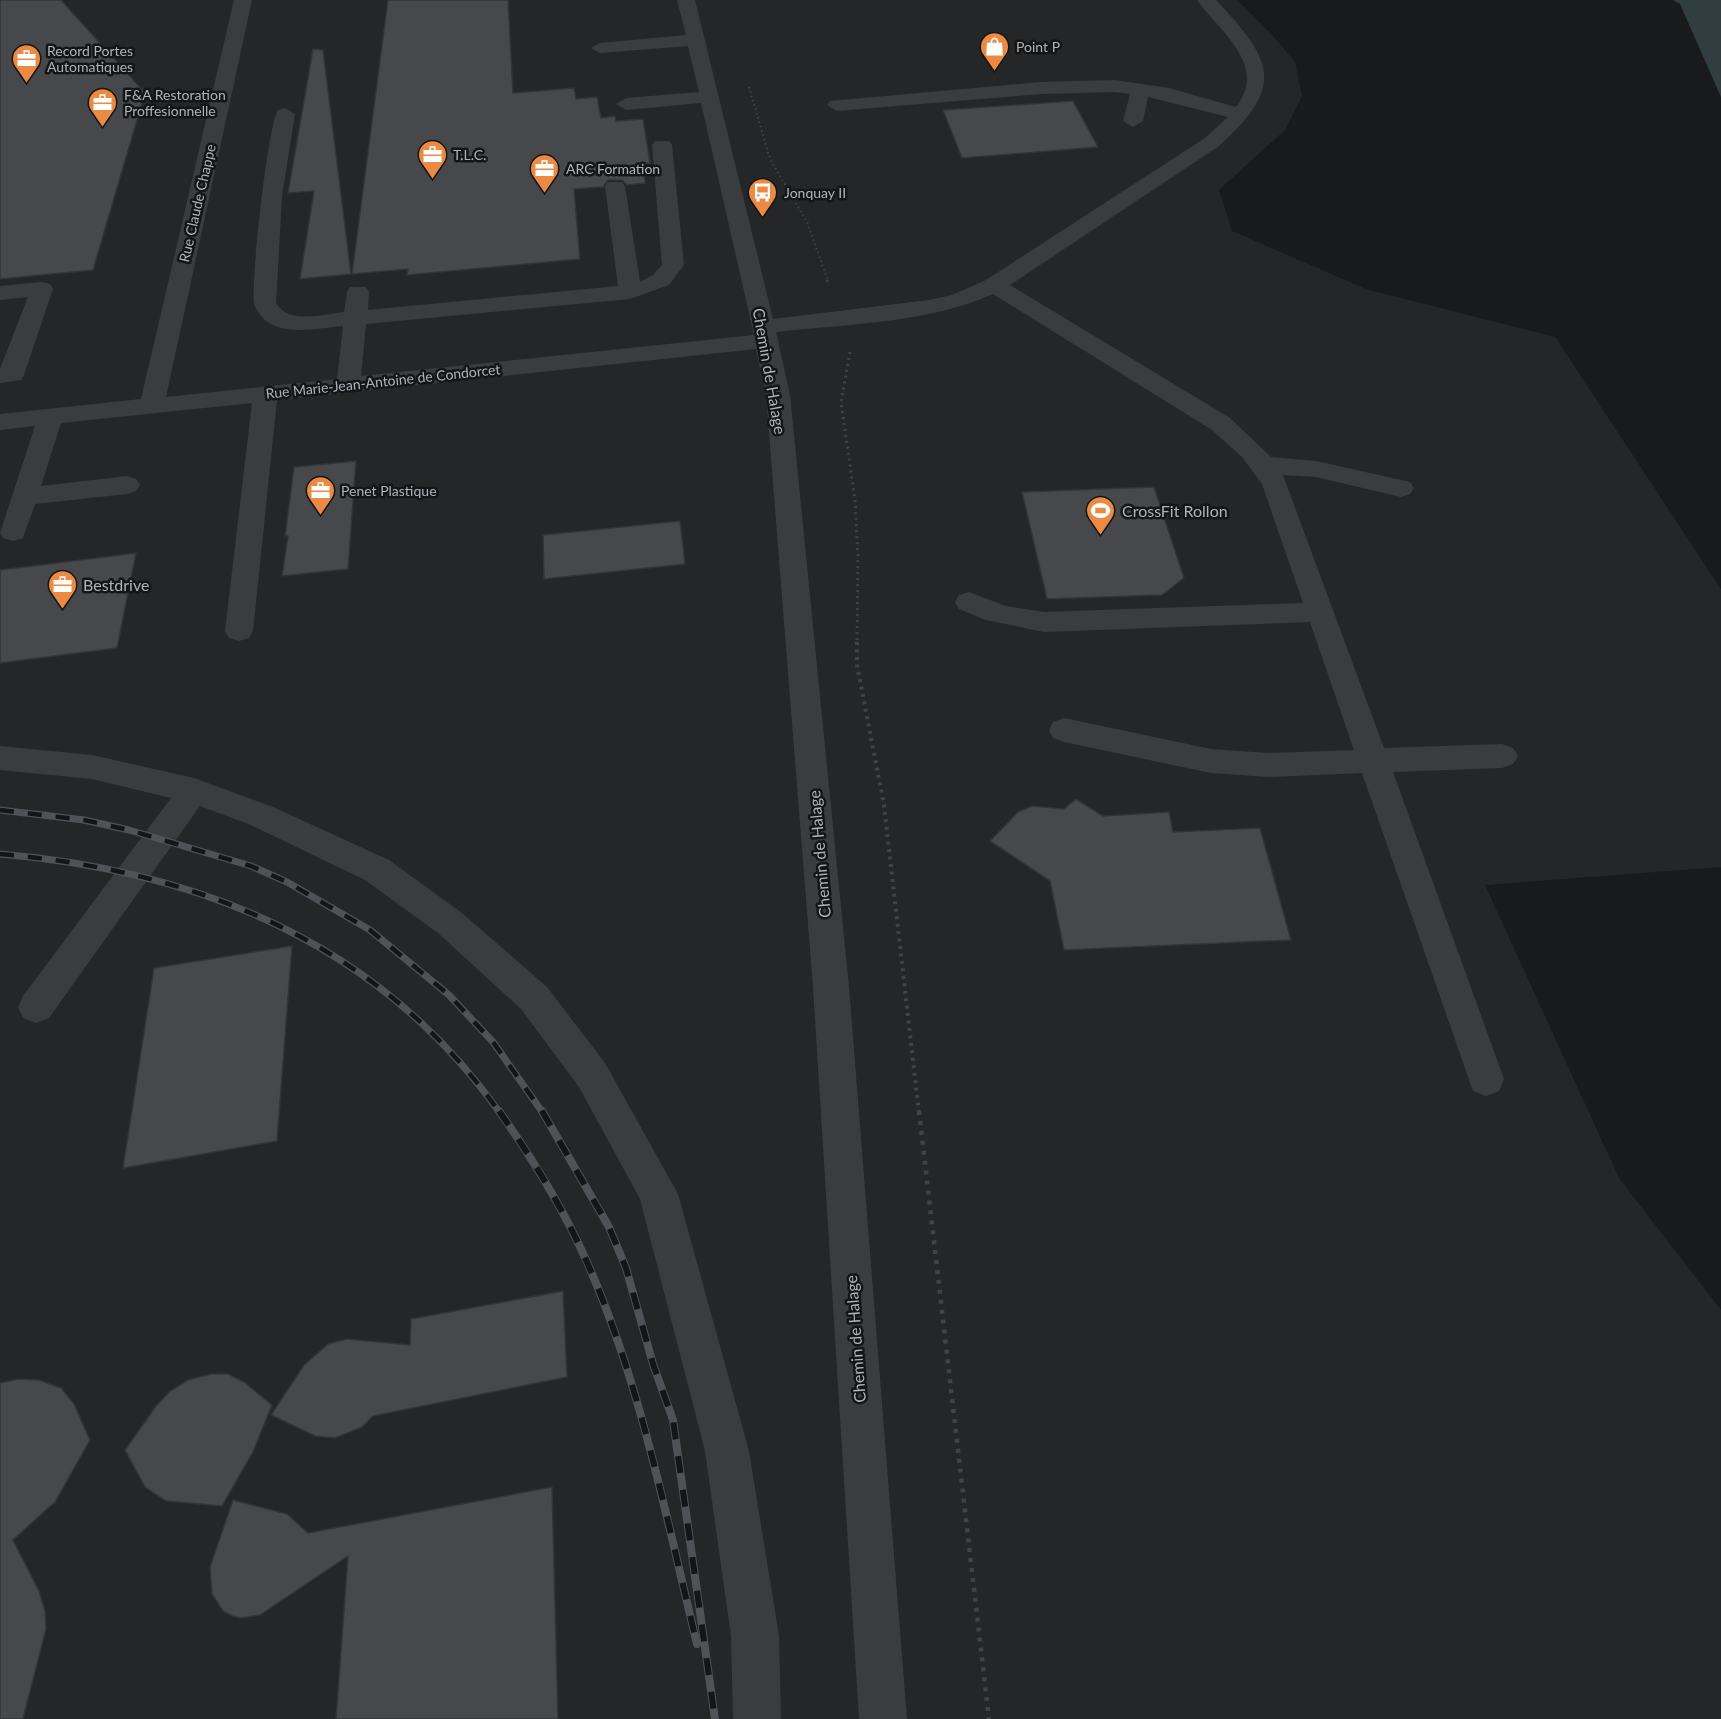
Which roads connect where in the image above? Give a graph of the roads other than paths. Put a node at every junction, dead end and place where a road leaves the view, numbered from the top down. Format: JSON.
{"nodes":[{"id":1,"x":243,"y":0,"type":"edge"},
{"id":2,"x":686,"y":0,"type":"edge"},
{"id":3,"x":1206,"y":0,"type":"edge"},
{"id":4,"x":695,"y":40,"type":"junction"},
{"id":5,"x":600,"y":48,"type":"dead end"},
{"id":6,"x":1141,"y":88,"type":"junction"},
{"id":7,"x":709,"y":97,"type":"junction"},
{"id":8,"x":626,"y":104,"type":"dead end"},
{"id":9,"x":837,"y":105,"type":"dead end"},
{"id":10,"x":285,"y":114,"type":"dead end"},
{"id":11,"x":1242,"y":115,"type":"junction"},
{"id":12,"x":1133,"y":121,"type":"dead end"},
{"id":13,"x":662,"y":145,"type":"dead end"},
{"id":14,"x":615,"y":186,"type":"dead end"},
{"id":15,"x":994,"y":285,"type":"junction"},
{"id":16,"x":358,"y":292,"type":"dead end"},
{"id":17,"x":630,"y":292,"type":"junction"},
{"id":18,"x":0,"y":293,"type":"edge"},
{"id":19,"x":356,"y":319,"type":"junction"},
{"id":20,"x":765,"y":334,"type":"junction"},
{"id":21,"x":0,"y":376,"type":"edge"},
{"id":22,"x":348,"y":385,"type":"junction"},
{"id":23,"x":265,"y":394,"type":"junction"},
{"id":24,"x":152,"y":405,"type":"junction"},
{"id":25,"x":51,"y":416,"type":"junction"},
{"id":26,"x":0,"y":422,"type":"edge"},
{"id":27,"x":1265,"y":465,"type":"junction"},
{"id":28,"x":127,"y":485,"type":"dead end"},
{"id":29,"x":1401,"y":488,"type":"dead end"},
{"id":30,"x":25,"y":497,"type":"junction"},
{"id":31,"x":13,"y":532,"type":"dead end"},
{"id":32,"x":969,"y":602,"type":"dead end"},
{"id":33,"x":1320,"y":612,"type":"junction"},
{"id":34,"x":239,"y":631,"type":"dead end"},
{"id":35,"x":1064,"y":730,"type":"dead end"},
{"id":36,"x":1502,"y":756,"type":"dead end"},
{"id":37,"x":0,"y":758,"type":"edge"},
{"id":38,"x":1372,"y":760,"type":"junction"},
{"id":39,"x":194,"y":790,"type":"junction"},
{"id":40,"x":36,"y":1007,"type":"dead end"},
{"id":41,"x":1486,"y":1079,"type":"dead end"},
{"id":42,"x":757,"y":1719,"type":"edge"},
{"id":43,"x":883,"y":1719,"type":"edge"}],
"edges":[{"from":1,"to":24,"type":"street","name":"Rue Claude Chappe"},
{"from":2,"to":4,"type":"street","name":"Chemin de Halage"},
{"from":3,"to":11,"type":"street"},
{"from":4,"to":5,"type":"street"},
{"from":4,"to":7,"type":"street","name":"Chemin de Halage"},
{"from":6,"to":9,"type":"street"},
{"from":6,"to":11,"type":"street"},
{"from":6,"to":12,"type":"street"},
{"from":7,"to":8,"type":"street"},
{"from":7,"to":20,"type":"street","name":"Chemin de Halage"},
{"from":10,"to":19,"type":"street"},
{"from":11,"to":15,"type":"street","name":"Rue Marie-Jean-Antoine de Condorcet"},
{"from":13,"to":17,"type":"street"},
{"from":14,"to":17,"type":"street"},
{"from":15,"to":20,"type":"street","name":"Rue Marie-Jean-Antoine de Condorcet"},
{"from":15,"to":27,"type":"street"},
{"from":16,"to":19,"type":"street"},
{"from":17,"to":19,"type":"street"},
{"from":18,"to":21,"type":"street"},
{"from":19,"to":22,"type":"street"},
{"from":20,"to":22,"type":"street","name":"Rue Marie-Jean-Antoine de Condorcet"},
{"from":20,"to":43,"type":"street","name":"Chemin de Halage"},
{"from":22,"to":23,"type":"street","name":"Rue Marie-Jean-Antoine de Condorcet"},
{"from":23,"to":24,"type":"street","name":"Rue Marie-Jean-Antoine de Condorcet"},
{"from":23,"to":34,"type":"street"},
{"from":24,"to":25,"type":"street","name":"Rue Marie-Jean-Antoine de Condorcet"},
{"from":25,"to":26,"type":"street","name":"Rue Marie-Jean-Antoine de Condorcet"},
{"from":25,"to":30,"type":"street"},
{"from":27,"to":29,"type":"street"},
{"from":27,"to":33,"type":"street"},
{"from":28,"to":30,"type":"street"},
{"from":30,"to":31,"type":"street"},
{"from":32,"to":33,"type":"street"},
{"from":33,"to":38,"type":"street"},
{"from":35,"to":38,"type":"street"},
{"from":36,"to":38,"type":"street"},
{"from":37,"to":39,"type":"street"},
{"from":38,"to":41,"type":"street"},
{"from":39,"to":40,"type":"street"},
{"from":39,"to":42,"type":"street"}]}
